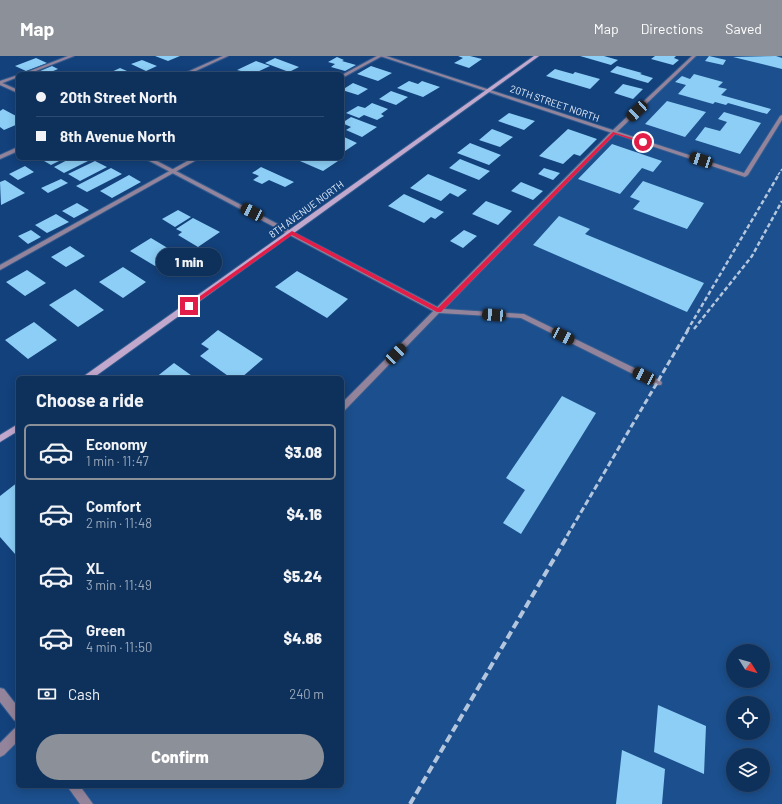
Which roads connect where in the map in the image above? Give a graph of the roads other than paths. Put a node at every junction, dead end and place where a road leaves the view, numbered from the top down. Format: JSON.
{"nodes":[{"id":1,"x":72,"y":56,"type":"edge"},
{"id":2,"x":226,"y":56,"type":"edge"},
{"id":3,"x":381,"y":56,"type":"edge"},
{"id":4,"x":537,"y":56,"type":"edge"},
{"id":5,"x":694,"y":56,"type":"edge"},
{"id":6,"x":29,"y":72,"type":"edge"},
{"id":7,"x":190,"y":72,"type":"edge"},
{"id":8,"x":344,"y":76,"type":"edge"},
{"id":9,"x":16,"y":77,"type":"edge"},
{"id":10,"x":0,"y":83,"type":"edge"},
{"id":11,"x":488,"y":90,"type":"junction"},
{"id":12,"x":16,"y":91,"type":"edge"},
{"id":13,"x":782,"y":116,"type":"edge"},
{"id":14,"x":614,"y":132,"type":"junction"},
{"id":15,"x":16,"y":150,"type":"edge"},
{"id":16,"x":0,"y":157,"type":"edge"},
{"id":17,"x":151,"y":160,"type":"edge"},
{"id":18,"x":194,"y":160,"type":"edge"},
{"id":19,"x":173,"y":172,"type":"junction"},
{"id":20,"x":292,"y":233,"type":"junction"},
{"id":21,"x":0,"y":268,"type":"edge"},
{"id":22,"x":439,"y":311,"type":"junction"},
{"id":23,"x":90,"y":376,"type":"edge"},
{"id":24,"x":658,"y":383,"type":"dead end"},
{"id":25,"x":344,"y":406,"type":"edge"},
{"id":26,"x":16,"y":428,"type":"edge"},
{"id":27,"x":0,"y":439,"type":"edge"},
{"id":28,"x":0,"y":693,"type":"edge"},
{"id":29,"x":16,"y":713,"type":"edge"},
{"id":30,"x":16,"y":735,"type":"edge"},
{"id":31,"x":0,"y":751,"type":"edge"},
{"id":32,"x":75,"y":788,"type":"edge"},
{"id":33,"x":87,"y":804,"type":"edge"}],
"edges":[{"from":1,"to":6,"type":"street"},
{"from":2,"to":7,"type":"street"},
{"from":3,"to":8,"type":"street"},
{"from":3,"to":11,"type":"street","name":"20TH STREET NORTH"},
{"from":4,"to":11,"type":"street","name":"8TH AVENUE NORTH"},
{"from":5,"to":14,"type":"street"},
{"from":9,"to":10,"type":"street"},
{"from":10,"to":12,"type":"street"},
{"from":11,"to":14,"type":"street","name":"20TH STREET NORTH"},
{"from":11,"to":20,"type":"street","name":"8TH AVENUE NORTH"},
{"from":13,"to":14,"type":"street","name":"20TH STREET NORTH"},
{"from":14,"to":22,"type":"street"},
{"from":15,"to":16,"type":"street"},
{"from":17,"to":19,"type":"street"},
{"from":18,"to":19,"type":"street"},
{"from":19,"to":20,"type":"street"},
{"from":19,"to":21,"type":"street"},
{"from":20,"to":22,"type":"street"},
{"from":20,"to":23,"type":"street","name":"8TH AVENUE NORTH"},
{"from":22,"to":24,"type":"street"},
{"from":22,"to":25,"type":"street"},
{"from":26,"to":27,"type":"street"},
{"from":28,"to":29,"type":"street"},
{"from":30,"to":31,"type":"street"},
{"from":32,"to":33,"type":"street"}]}
